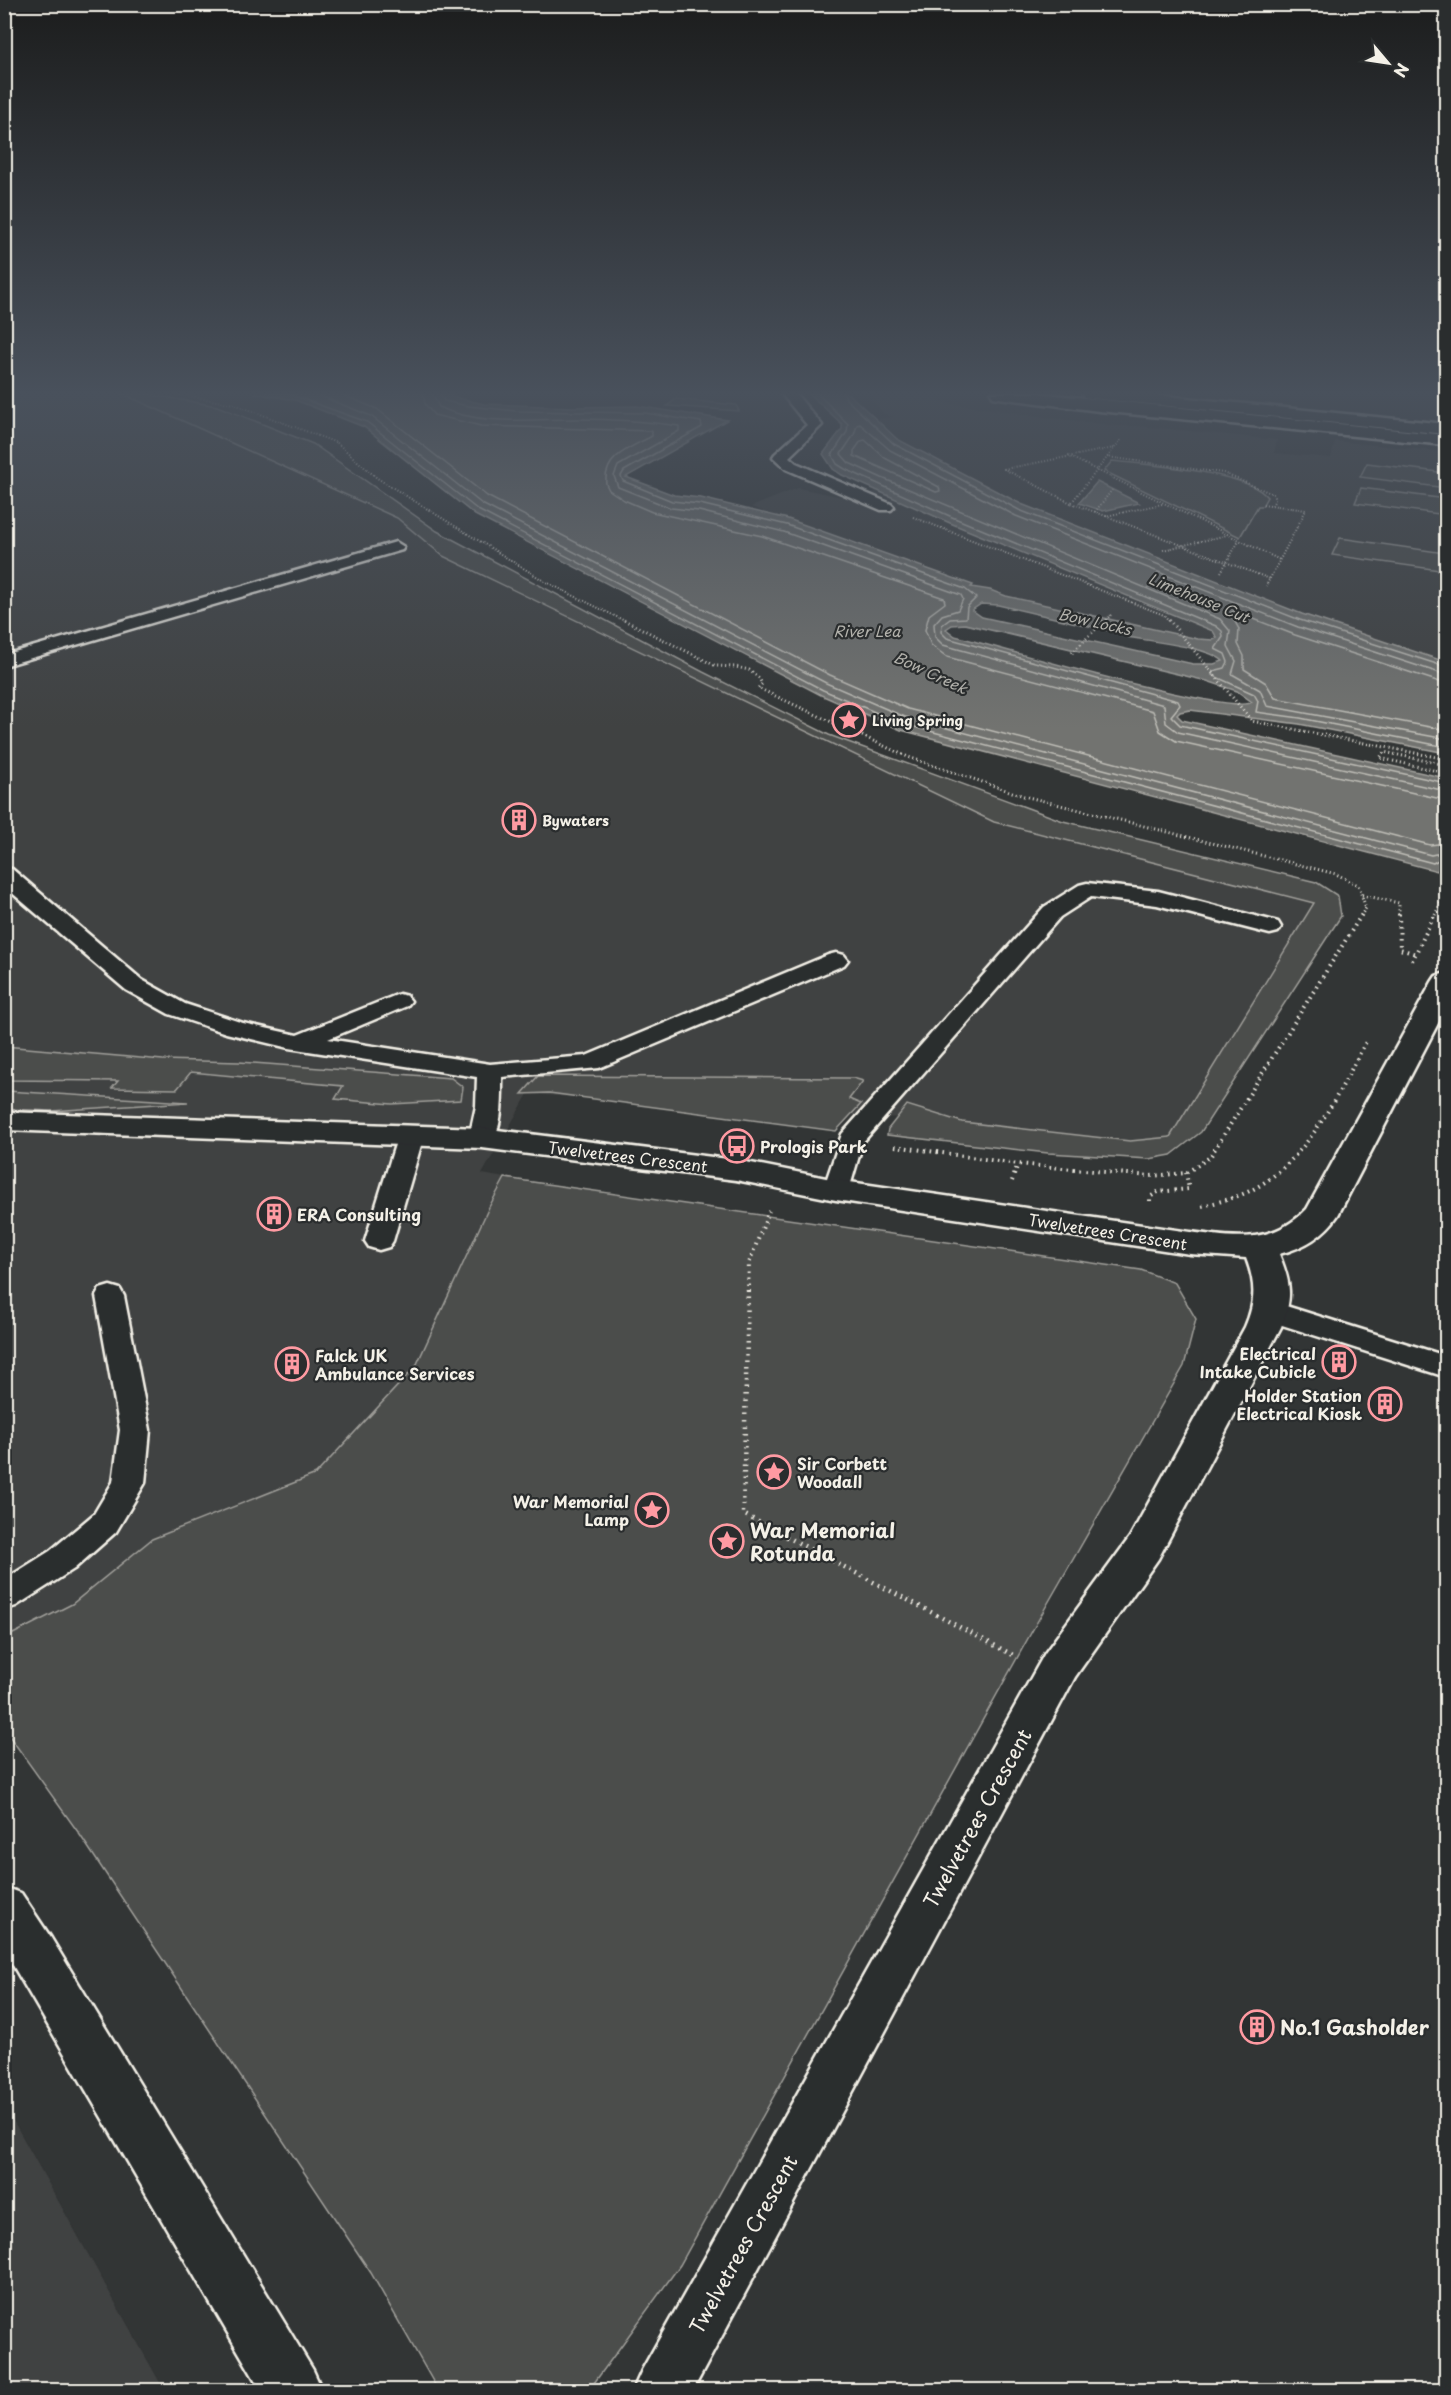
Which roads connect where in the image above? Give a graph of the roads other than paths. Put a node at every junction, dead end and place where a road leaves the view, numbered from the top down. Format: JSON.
{"nodes":[{"id":1,"x":881,"y":505,"type":"edge"},
{"id":2,"x":886,"y":507,"type":"road end"},
{"id":3,"x":396,"y":548,"type":"dead end"},
{"id":4,"x":4,"y":661,"type":"edge"},
{"id":5,"x":4,"y":874,"type":"edge"},
{"id":6,"x":1270,"y":927,"type":"dead end"},
{"id":7,"x":836,"y":960,"type":"dead end"},
{"id":8,"x":1446,"y":982,"type":"edge"},
{"id":9,"x":399,"y":1001,"type":"dead end"},
{"id":10,"x":300,"y":1042,"type":"junction"},
{"id":11,"x":490,"y":1071,"type":"junction"},
{"id":12,"x":4,"y":1121,"type":"edge"},
{"id":13,"x":136,"y":1124,"type":"junction"},
{"id":14,"x":411,"y":1135,"type":"junction"},
{"id":15,"x":482,"y":1138,"type":"junction"},
{"id":16,"x":4,"y":1144,"type":"edge"},
{"id":17,"x":836,"y":1190,"type":"junction"},
{"id":18,"x":379,"y":1241,"type":"dead end"},
{"id":19,"x":1259,"y":1248,"type":"junction"},
{"id":20,"x":110,"y":1296,"type":"dead end"},
{"id":21,"x":1270,"y":1311,"type":"junction"},
{"id":22,"x":1446,"y":1367,"type":"edge"},
{"id":23,"x":4,"y":1597,"type":"edge"},
{"id":24,"x":4,"y":1908,"type":"edge"},
{"id":25,"x":293,"y":2391,"type":"edge"},
{"id":26,"x":662,"y":2391,"type":"edge"}],
"edges":[{"from":1,"to":2,"type":"lane"},
{"from":3,"to":4,"type":"lane"},
{"from":5,"to":10,"type":"lane"},
{"from":6,"to":17,"type":"lane"},
{"from":7,"to":11,"type":"lane"},
{"from":8,"to":19,"type":"main road","name":"Twelvetrees Crescent"},
{"from":9,"to":10,"type":"lane"},
{"from":10,"to":11,"type":"lane"},
{"from":11,"to":15,"type":"lane"},
{"from":12,"to":13,"type":"main road","name":"Twelvetrees Crescent"},
{"from":13,"to":14,"type":"main road","name":"Twelvetrees Crescent"},
{"from":13,"to":16,"type":"main road","name":"Twelvetrees Crescent"},
{"from":14,"to":15,"type":"main road","name":"Twelvetrees Crescent"},
{"from":14,"to":18,"type":"lane"},
{"from":15,"to":17,"type":"main road","name":"Twelvetrees Crescent"},
{"from":17,"to":19,"type":"main road","name":"Twelvetrees Crescent"},
{"from":19,"to":21,"type":"main road","name":"Twelvetrees Crescent"},
{"from":20,"to":23,"type":"lane"},
{"from":21,"to":22,"type":"lane"},
{"from":21,"to":26,"type":"main road","name":"Twelvetrees Crescent"},
{"from":24,"to":25,"type":"main road"}]}
